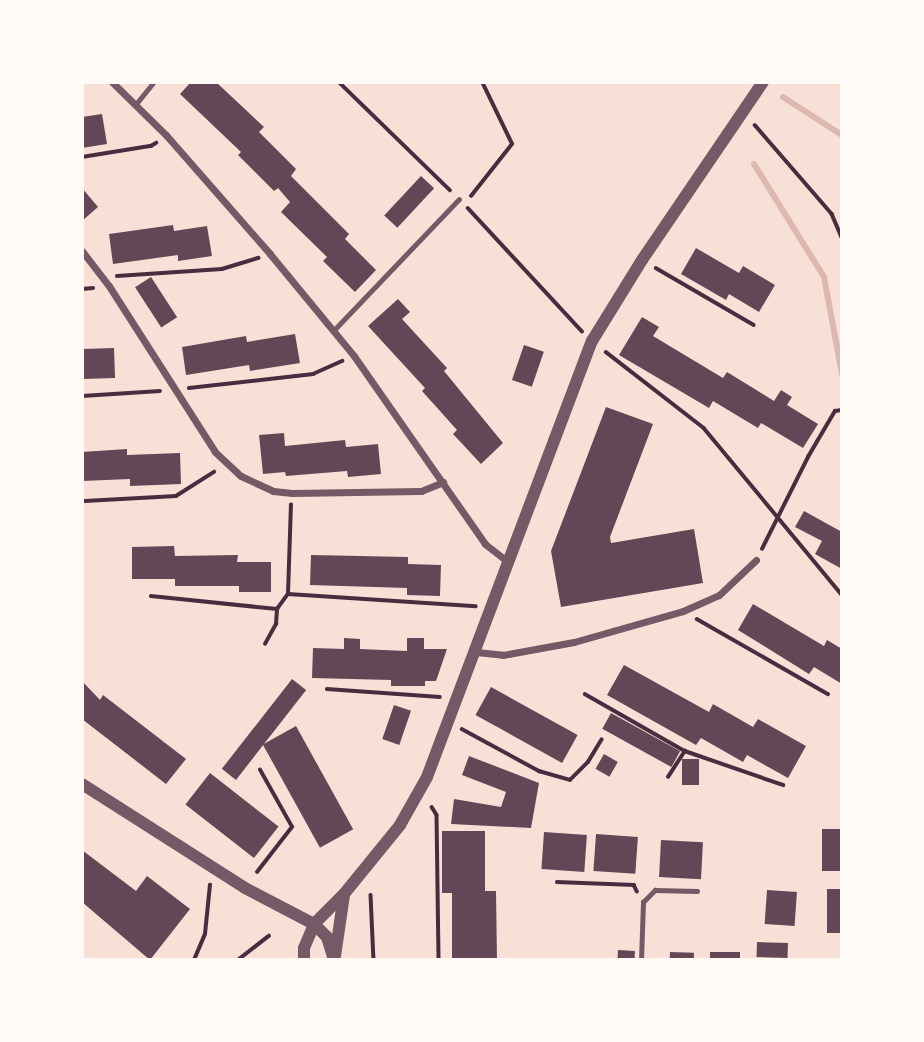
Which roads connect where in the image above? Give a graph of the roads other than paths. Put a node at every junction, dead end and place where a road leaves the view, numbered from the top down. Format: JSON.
{"nodes":[{"id":1,"x":111,"y":82,"type":"edge"},
{"id":2,"x":154,"y":82,"type":"edge"},
{"id":3,"x":763,"y":82,"type":"edge"},
{"id":4,"x":136,"y":104,"type":"junction"},
{"id":5,"x":458,"y":198,"type":"dead end"},
{"id":6,"x":82,"y":251,"type":"edge"},
{"id":7,"x":333,"y":331,"type":"junction"},
{"id":8,"x":443,"y":482,"type":"junction"},
{"id":9,"x":756,"y":560,"type":"road end"},
{"id":10,"x":508,"y":562,"type":"junction"},
{"id":11,"x":476,"y":652,"type":"junction"},
{"id":12,"x":82,"y":784,"type":"edge"},
{"id":13,"x":697,"y":891,"type":"dead end"},
{"id":14,"x":344,"y":894,"type":"junction"},
{"id":15,"x":314,"y":924,"type":"junction"},
{"id":16,"x":304,"y":960,"type":"edge"},
{"id":17,"x":334,"y":960,"type":"edge"},
{"id":18,"x":641,"y":960,"type":"edge"}],
"edges":[{"from":1,"to":4,"type":"street"},
{"from":2,"to":4,"type":"lane"},
{"from":3,"to":10,"type":"street"},
{"from":4,"to":7,"type":"street"},
{"from":5,"to":7,"type":"lane"},
{"from":6,"to":8,"type":"street"},
{"from":7,"to":8,"type":"street"},
{"from":8,"to":10,"type":"street"},
{"from":9,"to":11,"type":"street"},
{"from":10,"to":11,"type":"street"},
{"from":11,"to":14,"type":"street"},
{"from":12,"to":15,"type":"street"},
{"from":13,"to":18,"type":"lane"},
{"from":14,"to":15,"type":"street"},
{"from":14,"to":17,"type":"street"},
{"from":15,"to":16,"type":"street"},
{"from":15,"to":17,"type":"street"}]}
